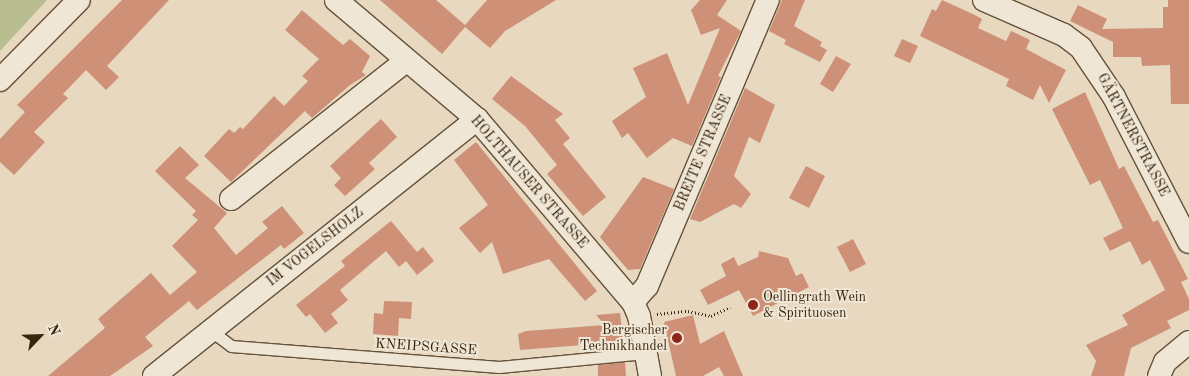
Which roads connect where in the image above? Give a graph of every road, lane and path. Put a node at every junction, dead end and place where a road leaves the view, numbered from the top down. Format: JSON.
{"nodes":[{"id":1,"x":79,"y":0,"type":"edge"},
{"id":2,"x":336,"y":0,"type":"edge"},
{"id":3,"x":768,"y":0,"type":"edge"},
{"id":4,"x":984,"y":0,"type":"edge"},
{"id":5,"x":406,"y":61,"type":"junction"},
{"id":6,"x":0,"y":80,"type":"edge"},
{"id":7,"x":477,"y":119,"type":"junction"},
{"id":8,"x":231,"y":199,"type":"dead end"},
{"id":9,"x":1189,"y":242,"type":"edge"},
{"id":10,"x":730,"y":307,"type":"dead end"},
{"id":11,"x":636,"y":309,"type":"junction"},
{"id":12,"x":210,"y":330,"type":"junction"},
{"id":13,"x":1189,"y":342,"type":"edge"},
{"id":14,"x":645,"y":352,"type":"junction"},
{"id":15,"x":154,"y":376,"type":"edge"},
{"id":16,"x":650,"y":376,"type":"edge"},
{"id":17,"x":1159,"y":376,"type":"edge"}],
"edges":[{"from":1,"to":6,"type":"street"},
{"from":2,"to":5,"type":"street","name":"HOLTHAUSER STRASSE"},
{"from":3,"to":11,"type":"street","name":"BREITE STRASSE"},
{"from":4,"to":9,"type":"street","name":"GÄRTNERSTRASSE"},
{"from":5,"to":7,"type":"street","name":"HOLTHAUSER STRASSE"},
{"from":5,"to":8,"type":"street"},
{"from":7,"to":11,"type":"street","name":"HOLTHAUSER STRASSE"},
{"from":7,"to":12,"type":"street","name":"IM VOGELSHOLZ"},
{"from":10,"to":11,"type":"path"},
{"from":11,"to":14,"type":"street"},
{"from":12,"to":14,"type":"lane","name":"KNEIPSGASSE"},
{"from":12,"to":15,"type":"street","name":"IM VOGELSHOLZ"},
{"from":13,"to":17,"type":"street"},
{"from":14,"to":16,"type":"street"}]}
